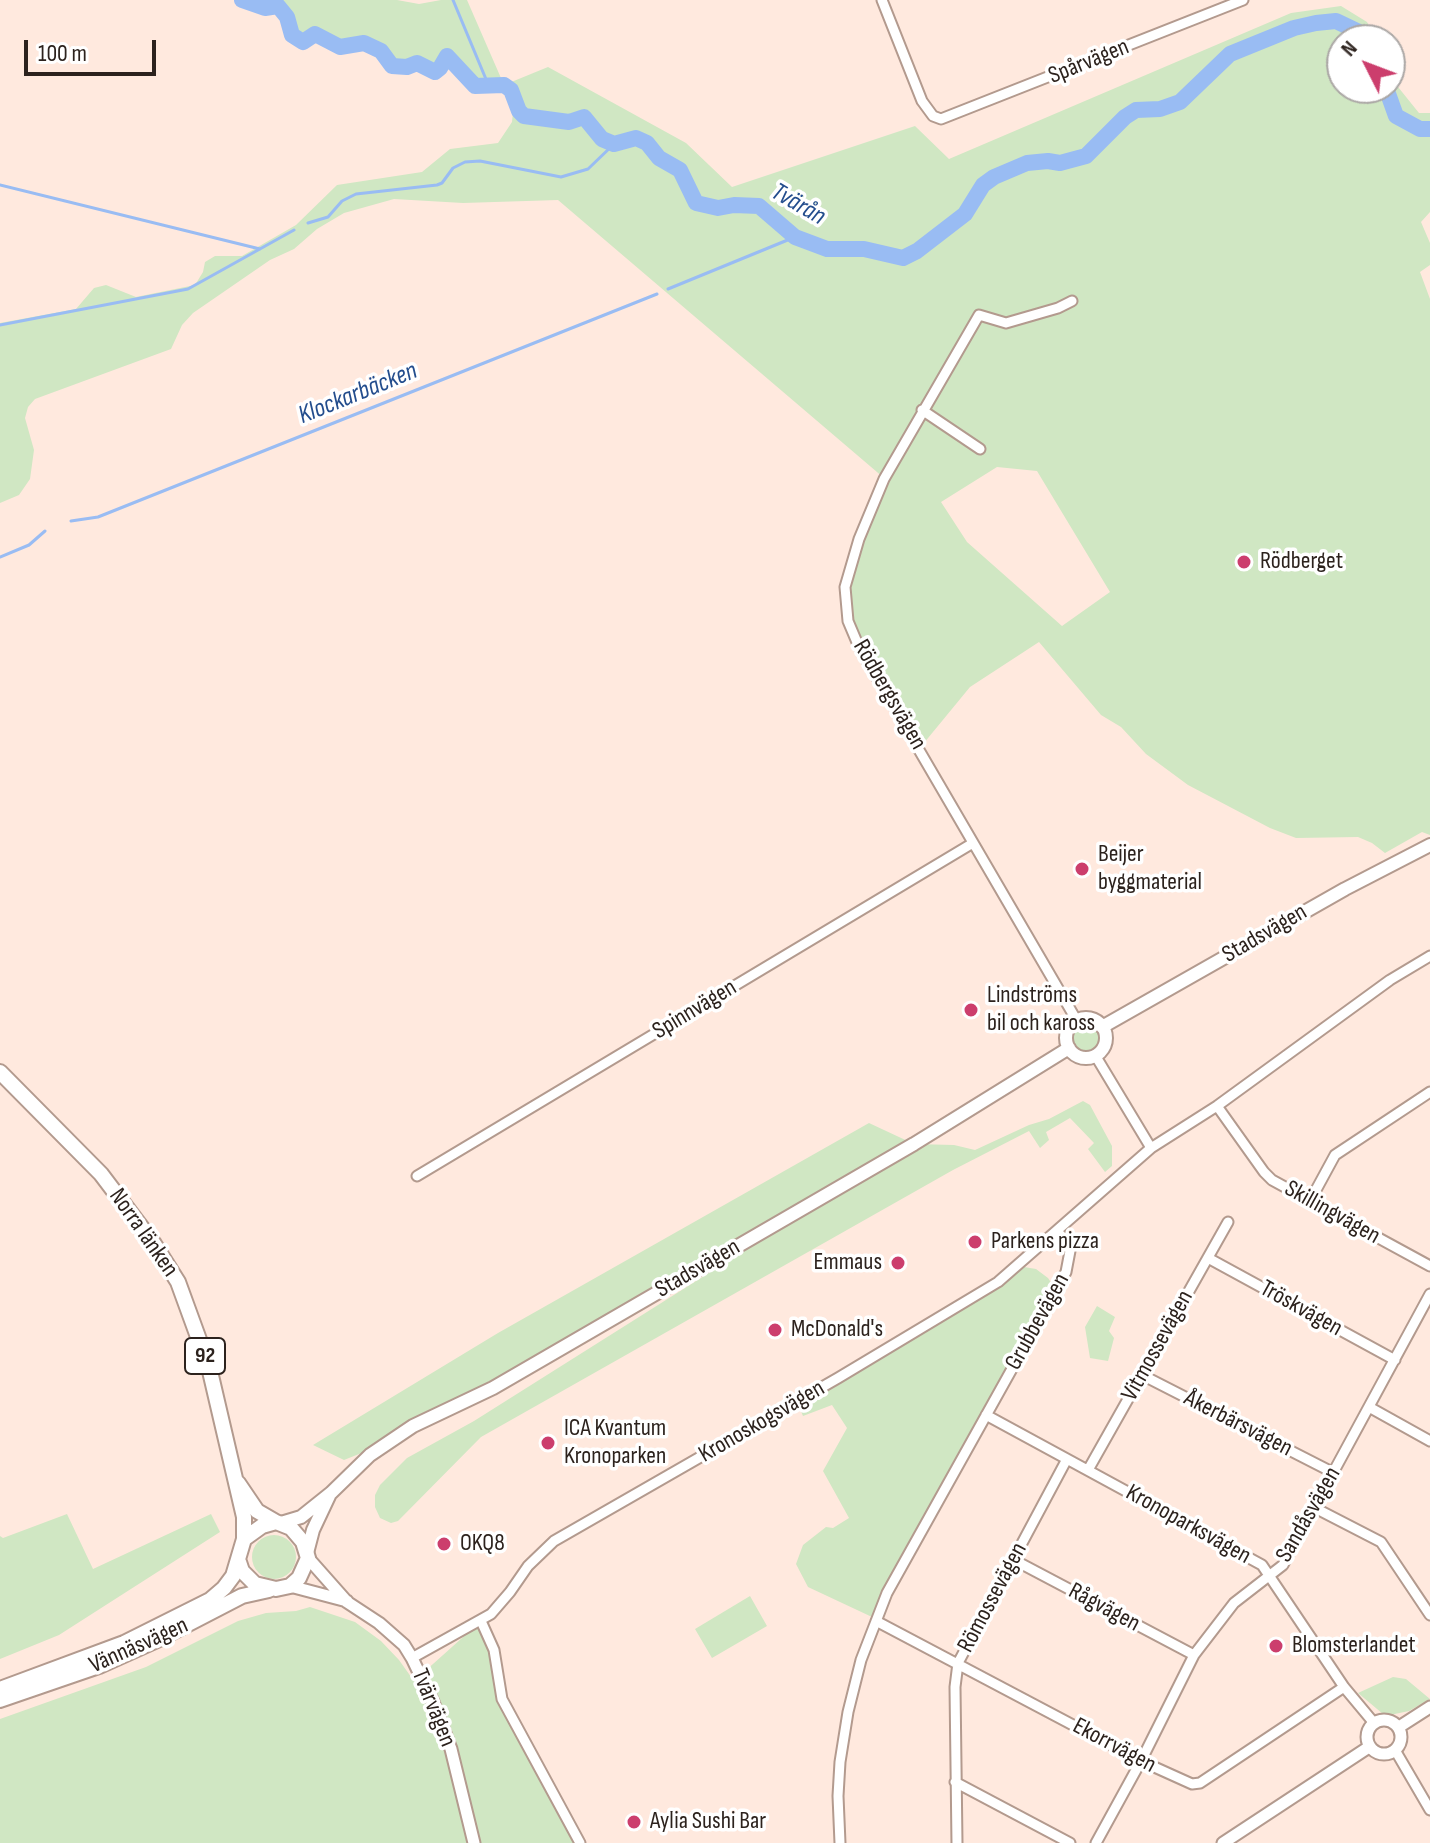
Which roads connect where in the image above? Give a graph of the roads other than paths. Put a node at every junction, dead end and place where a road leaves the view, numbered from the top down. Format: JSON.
{"nodes":[{"id":1,"x":882,"y":0,"type":"edge"},
{"id":2,"x":1243,"y":0,"type":"edge"},
{"id":3,"x":1072,"y":301,"type":"dead end"},
{"id":4,"x":922,"y":410,"type":"junction"},
{"id":5,"x":980,"y":449,"type":"dead end"},
{"id":6,"x":973,"y":843,"type":"junction"},
{"id":7,"x":1430,"y":845,"type":"edge"},
{"id":8,"x":1430,"y":956,"type":"edge"},
{"id":9,"x":1077,"y":1021,"type":"junction"},
{"id":10,"x":1102,"y":1027,"type":"junction"},
{"id":11,"x":1069,"y":1048,"type":"junction"},
{"id":12,"x":1095,"y":1055,"type":"junction"},
{"id":13,"x":0,"y":1072,"type":"edge"},
{"id":14,"x":1430,"y":1092,"type":"edge"},
{"id":15,"x":1217,"y":1106,"type":"junction"},
{"id":16,"x":1151,"y":1148,"type":"junction"},
{"id":17,"x":417,"y":1176,"type":"dead end"},
{"id":18,"x":1310,"y":1201,"type":"junction"},
{"id":19,"x":1228,"y":1222,"type":"dead end"},
{"id":20,"x":1058,"y":1231,"type":"junction"},
{"id":21,"x":1208,"y":1258,"type":"junction"},
{"id":22,"x":1430,"y":1266,"type":"edge"},
{"id":23,"x":1430,"y":1294,"type":"edge"},
{"id":24,"x":1426,"y":1311,"type":"edge"},
{"id":25,"x":1395,"y":1360,"type":"junction"},
{"id":26,"x":1142,"y":1375,"type":"junction"},
{"id":27,"x":1369,"y":1407,"type":"junction"},
{"id":28,"x":986,"y":1415,"type":"junction"},
{"id":29,"x":1430,"y":1441,"type":"edge"},
{"id":30,"x":1067,"y":1459,"type":"junction"},
{"id":31,"x":1088,"y":1470,"type":"junction"},
{"id":32,"x":1334,"y":1473,"type":"junction"},
{"id":33,"x":234,"y":1477,"type":"junction"},
{"id":34,"x":331,"y":1493,"type":"junction"},
{"id":35,"x":1315,"y":1508,"type":"junction"},
{"id":36,"x":278,"y":1522,"type":"junction"},
{"id":37,"x":244,"y":1539,"type":"junction"},
{"id":38,"x":308,"y":1555,"type":"junction"},
{"id":39,"x":1014,"y":1560,"type":"junction"},
{"id":40,"x":239,"y":1562,"type":"junction"},
{"id":41,"x":1271,"y":1576,"type":"junction"},
{"id":42,"x":283,"y":1588,"type":"junction"},
{"id":43,"x":347,"y":1602,"type":"junction"},
{"id":44,"x":1430,"y":1615,"type":"edge"},
{"id":45,"x":481,"y":1621,"type":"junction"},
{"id":46,"x":876,"y":1621,"type":"junction"},
{"id":47,"x":1194,"y":1655,"type":"junction"},
{"id":48,"x":412,"y":1658,"type":"junction"},
{"id":49,"x":958,"y":1663,"type":"junction"},
{"id":50,"x":1344,"y":1687,"type":"junction"},
{"id":51,"x":0,"y":1689,"type":"edge"},
{"id":52,"x":0,"y":1700,"type":"edge"},
{"id":53,"x":1430,"y":1707,"type":"edge"},
{"id":54,"x":1374,"y":1723,"type":"junction"},
{"id":55,"x":1399,"y":1727,"type":"junction"},
{"id":56,"x":1369,"y":1747,"type":"junction"},
{"id":57,"x":1395,"y":1750,"type":"junction"},
{"id":58,"x":1141,"y":1761,"type":"junction"},
{"id":59,"x":955,"y":1782,"type":"junction"},
{"id":60,"x":1430,"y":1810,"type":"edge"},
{"id":61,"x":474,"y":1843,"type":"edge"},
{"id":62,"x":580,"y":1843,"type":"edge"},
{"id":63,"x":840,"y":1843,"type":"edge"},
{"id":64,"x":957,"y":1843,"type":"edge"},
{"id":65,"x":1070,"y":1843,"type":"edge"},
{"id":66,"x":1096,"y":1843,"type":"edge"},
{"id":67,"x":1223,"y":1843,"type":"edge"}],
"edges":[{"from":1,"to":2,"type":"street","name":"Spårvägen"},
{"from":3,"to":4,"type":"street","name":"Rödbergsvägen"},
{"from":4,"to":5,"type":"street"},
{"from":4,"to":6,"type":"street","name":"Rödbergsvägen"},
{"from":6,"to":9,"type":"street","name":"Rödbergsvägen"},
{"from":6,"to":17,"type":"street","name":"Spinnvägen"},
{"from":7,"to":10,"type":"main road","name":"Stadsvägen"},
{"from":8,"to":15,"type":"street"},
{"from":9,"to":10,"type":"main road"},
{"from":9,"to":11,"type":"main road"},
{"from":10,"to":12,"type":"main road"},
{"from":11,"to":12,"type":"main road"},
{"from":11,"to":34,"type":"main road","name":"Stadsvägen"},
{"from":12,"to":16,"type":"street"},
{"from":13,"to":33,"type":"highway","name":"Norra länken","number":"92"},
{"from":14,"to":18,"type":"street"},
{"from":15,"to":16,"type":"street"},
{"from":15,"to":18,"type":"street","name":"Skillingvägen"},
{"from":16,"to":20,"type":"street"},
{"from":18,"to":22,"type":"street","name":"Skillingvägen"},
{"from":19,"to":21,"type":"street","name":"Vitmossevägen"},
{"from":20,"to":28,"type":"street","name":"Grubbevägen"},
{"from":20,"to":45,"type":"street","name":"Kronoskogsvägen"},
{"from":21,"to":25,"type":"street","name":"Tröskvägen"},
{"from":21,"to":26,"type":"street","name":"Vitmossevägen"},
{"from":23,"to":24,"type":"street","name":"Sandåsvägen"},
{"from":24,"to":25,"type":"street","name":"Sandåsvägen"},
{"from":25,"to":27,"type":"street","name":"Sandåsvägen"},
{"from":26,"to":31,"type":"street","name":"Vitmossevägen"},
{"from":26,"to":32,"type":"street","name":"Åkerbärsvägen"},
{"from":27,"to":29,"type":"street"},
{"from":27,"to":32,"type":"street","name":"Sandåsvägen"},
{"from":28,"to":30,"type":"street","name":"Kronoparksvägen"},
{"from":28,"to":46,"type":"street","name":"Grubbevägen"},
{"from":30,"to":31,"type":"street","name":"Kronoparksvägen"},
{"from":30,"to":39,"type":"street","name":"Römossevägen"},
{"from":31,"to":41,"type":"street","name":"Kronoparksvägen"},
{"from":32,"to":35,"type":"street","name":"Sandåsvägen"},
{"from":33,"to":36,"type":"highway","name":"Norra länken","number":"92"},
{"from":33,"to":37,"type":"highway","name":"Norra länken","number":"92"},
{"from":34,"to":36,"type":"main road","name":"Stadsvägen"},
{"from":34,"to":38,"type":"main road","name":"Stadsvägen"},
{"from":35,"to":41,"type":"street","name":"Sandåsvägen"},
{"from":35,"to":44,"type":"street"},
{"from":36,"to":37,"type":"highway"},
{"from":36,"to":38,"type":"highway","number":"92"},
{"from":37,"to":40,"type":"highway","number":"92"},
{"from":38,"to":42,"type":"highway"},
{"from":38,"to":43,"type":"street","name":"Tvärvägen"},
{"from":39,"to":47,"type":"street","name":"Rågvägen"},
{"from":39,"to":49,"type":"street","name":"Römossevägen"},
{"from":40,"to":42,"type":"highway"},
{"from":40,"to":51,"type":"highway","name":"Vännäsvägen","number":"92"},
{"from":41,"to":47,"type":"street","name":"Sandåsvägen"},
{"from":41,"to":50,"type":"street","name":"Kronoparksvägen"},
{"from":42,"to":43,"type":"street","name":"Tvärvägen"},
{"from":42,"to":52,"type":"highway","name":"Vännäsvägen"},
{"from":43,"to":48,"type":"street","name":"Tvärvägen"},
{"from":45,"to":48,"type":"street","name":"Kronoskogsvägen"},
{"from":45,"to":62,"type":"street"},
{"from":46,"to":49,"type":"street","name":"Ekorrvägen"},
{"from":46,"to":63,"type":"street","name":"Grubbevägen"},
{"from":47,"to":58,"type":"street","name":"Sandåsvägen"},
{"from":48,"to":61,"type":"street","name":"Tvärvägen"},
{"from":49,"to":58,"type":"street","name":"Ekorrvägen"},
{"from":49,"to":59,"type":"street","name":"Römossevägen"},
{"from":50,"to":54,"type":"street","name":"Kronoparksvägen"},
{"from":50,"to":58,"type":"street","name":"Ekorrvägen"},
{"from":53,"to":55,"type":"street"},
{"from":54,"to":55,"type":"street"},
{"from":54,"to":56,"type":"street"},
{"from":55,"to":57,"type":"street"},
{"from":56,"to":57,"type":"street"},
{"from":56,"to":67,"type":"street"},
{"from":57,"to":60,"type":"street"},
{"from":58,"to":66,"type":"street","name":"Sandåsvägen"},
{"from":59,"to":64,"type":"street","name":"Römossevägen"},
{"from":59,"to":65,"type":"street"}]}
